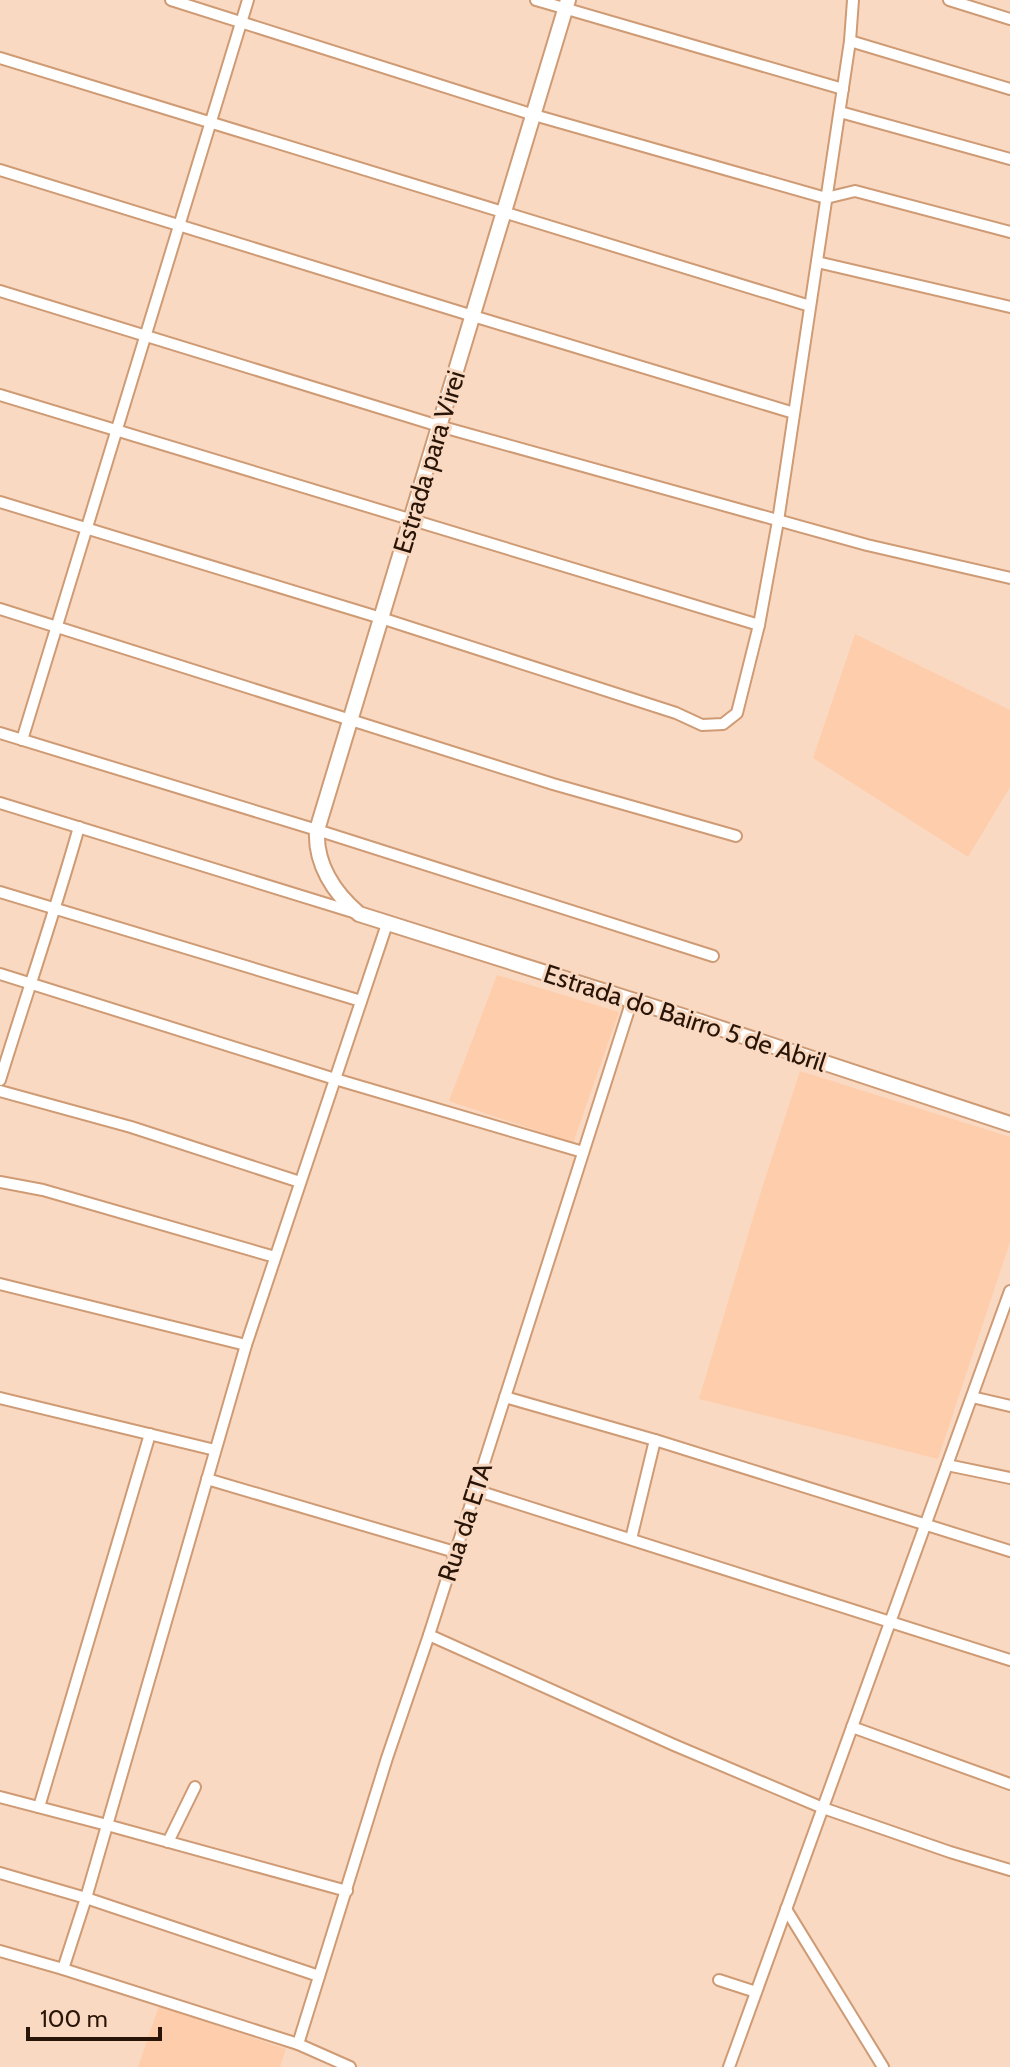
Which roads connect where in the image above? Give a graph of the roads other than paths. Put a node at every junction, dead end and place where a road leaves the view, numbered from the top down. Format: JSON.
{"nodes":[{"id":1,"x":171,"y":0,"type":"edge"},
{"id":2,"x":248,"y":0,"type":"edge"},
{"id":3,"x":536,"y":0,"type":"edge"},
{"id":4,"x":853,"y":0,"type":"edge"},
{"id":5,"x":949,"y":0,"type":"edge"},
{"id":6,"x":567,"y":4,"type":"edge"},
{"id":7,"x":1010,"y":19,"type":"edge"},
{"id":8,"x":242,"y":22,"type":"junction"},
{"id":9,"x":850,"y":41,"type":"junction"},
{"id":10,"x":0,"y":58,"type":"edge"},
{"id":11,"x":843,"y":89,"type":"junction"},
{"id":12,"x":1010,"y":89,"type":"edge"},
{"id":13,"x":840,"y":112,"type":"junction"},
{"id":14,"x":534,"y":115,"type":"junction"},
{"id":15,"x":211,"y":122,"type":"junction"},
{"id":16,"x":1010,"y":159,"type":"edge"},
{"id":17,"x":0,"y":170,"type":"edge"},
{"id":18,"x":826,"y":198,"type":"junction"},
{"id":19,"x":504,"y":212,"type":"junction"},
{"id":20,"x":180,"y":225,"type":"junction"},
{"id":21,"x":1010,"y":232,"type":"edge"},
{"id":22,"x":817,"y":262,"type":"junction"},
{"id":23,"x":0,"y":291,"type":"edge"},
{"id":24,"x":810,"y":306,"type":"junction"},
{"id":25,"x":1010,"y":307,"type":"edge"},
{"id":26,"x":473,"y":316,"type":"junction"},
{"id":27,"x":146,"y":336,"type":"junction"},
{"id":28,"x":0,"y":395,"type":"edge"},
{"id":29,"x":794,"y":413,"type":"junction"},
{"id":30,"x":439,"y":426,"type":"junction"},
{"id":31,"x":117,"y":431,"type":"junction"},
{"id":32,"x":0,"y":502,"type":"edge"},
{"id":33,"x":411,"y":521,"type":"junction"},
{"id":34,"x":778,"y":521,"type":"junction"},
{"id":35,"x":87,"y":529,"type":"junction"},
{"id":36,"x":1010,"y":578,"type":"edge"},
{"id":37,"x":0,"y":609,"type":"edge"},
{"id":38,"x":381,"y":618,"type":"junction"},
{"id":39,"x":759,"y":625,"type":"junction"},
{"id":40,"x":57,"y":627,"type":"junction"},
{"id":41,"x":350,"y":720,"type":"junction"},
{"id":42,"x":0,"y":733,"type":"edge"},
{"id":43,"x":22,"y":740,"type":"junction"},
{"id":44,"x":0,"y":803,"type":"edge"},
{"id":45,"x":79,"y":827,"type":"junction"},
{"id":46,"x":317,"y":830,"type":"junction"},
{"id":47,"x":736,"y":836,"type":"dead end"},
{"id":48,"x":0,"y":892,"type":"edge"},
{"id":49,"x":56,"y":910,"type":"junction"},
{"id":50,"x":359,"y":914,"type":"junction"},
{"id":51,"x":387,"y":924,"type":"junction"},
{"id":52,"x":713,"y":956,"type":"dead end"},
{"id":53,"x":0,"y":974,"type":"edge"},
{"id":54,"x":29,"y":983,"type":"junction"},
{"id":55,"x":632,"y":1000,"type":"junction"},
{"id":56,"x":361,"y":1001,"type":"junction"},
{"id":57,"x":335,"y":1079,"type":"junction"},
{"id":58,"x":0,"y":1080,"type":"edge"},
{"id":59,"x":0,"y":1091,"type":"edge"},
{"id":60,"x":1010,"y":1124,"type":"edge"},
{"id":61,"x":583,"y":1152,"type":"junction"},
{"id":62,"x":0,"y":1182,"type":"edge"},
{"id":63,"x":300,"y":1182,"type":"junction"},
{"id":64,"x":275,"y":1257,"type":"junction"},
{"id":65,"x":0,"y":1284,"type":"edge"},
{"id":66,"x":1010,"y":1291,"type":"edge"},
{"id":67,"x":997,"y":1327,"type":"junction"},
{"id":68,"x":1010,"y":1330,"type":"edge"},
{"id":69,"x":246,"y":1345,"type":"junction"},
{"id":70,"x":505,"y":1397,"type":"junction"},
{"id":71,"x":972,"y":1397,"type":"junction"},
{"id":72,"x":0,"y":1398,"type":"edge"},
{"id":73,"x":1010,"y":1406,"type":"edge"},
{"id":74,"x":150,"y":1434,"type":"junction"},
{"id":75,"x":655,"y":1440,"type":"junction"},
{"id":76,"x":215,"y":1450,"type":"junction"},
{"id":77,"x":947,"y":1465,"type":"junction"},
{"id":78,"x":1010,"y":1478,"type":"edge"},
{"id":79,"x":207,"y":1479,"type":"junction"},
{"id":80,"x":475,"y":1490,"type":"junction"},
{"id":81,"x":925,"y":1525,"type":"junction"},
{"id":82,"x":631,"y":1539,"type":"junction"},
{"id":83,"x":1010,"y":1551,"type":"edge"},
{"id":84,"x":455,"y":1552,"type":"junction"},
{"id":85,"x":890,"y":1622,"type":"junction"},
{"id":86,"x":429,"y":1635,"type":"junction"},
{"id":87,"x":1010,"y":1660,"type":"edge"},
{"id":88,"x":852,"y":1727,"type":"junction"},
{"id":89,"x":1010,"y":1784,"type":"edge"},
{"id":90,"x":195,"y":1787,"type":"dead end"},
{"id":91,"x":0,"y":1797,"type":"edge"},
{"id":92,"x":39,"y":1807,"type":"junction"},
{"id":93,"x":823,"y":1808,"type":"junction"},
{"id":94,"x":107,"y":1825,"type":"junction"},
{"id":95,"x":168,"y":1842,"type":"junction"},
{"id":96,"x":1010,"y":1870,"type":"edge"},
{"id":97,"x":0,"y":1873,"type":"edge"},
{"id":98,"x":347,"y":1891,"type":"junction"},
{"id":99,"x":86,"y":1898,"type":"junction"},
{"id":100,"x":786,"y":1909,"type":"junction"},
{"id":101,"x":0,"y":1951,"type":"edge"},
{"id":102,"x":63,"y":1969,"type":"junction"},
{"id":103,"x":319,"y":1976,"type":"junction"},
{"id":104,"x":719,"y":1980,"type":"dead end"},
{"id":105,"x":756,"y":1992,"type":"junction"},
{"id":106,"x":298,"y":2044,"type":"junction"},
{"id":107,"x":350,"y":2067,"type":"edge"},
{"id":108,"x":729,"y":2067,"type":"edge"},
{"id":109,"x":883,"y":2067,"type":"edge"}],
"edges":[{"from":1,"to":8,"type":"street"},
{"from":2,"to":8,"type":"street"},
{"from":3,"to":6,"type":"street"},
{"from":4,"to":9,"type":"street"},
{"from":5,"to":7,"type":"street"},
{"from":6,"to":11,"type":"street"},
{"from":6,"to":14,"type":"street","name":"Estrada para Virei"},
{"from":8,"to":14,"type":"street"},
{"from":8,"to":15,"type":"street"},
{"from":9,"to":11,"type":"street"},
{"from":9,"to":12,"type":"street"},
{"from":10,"to":15,"type":"street"},
{"from":11,"to":13,"type":"street"},
{"from":13,"to":16,"type":"street"},
{"from":13,"to":18,"type":"street"},
{"from":14,"to":18,"type":"street"},
{"from":14,"to":19,"type":"street","name":"Estrada para Virei"},
{"from":15,"to":19,"type":"street"},
{"from":15,"to":20,"type":"street"},
{"from":17,"to":20,"type":"street"},
{"from":18,"to":21,"type":"street"},
{"from":18,"to":22,"type":"street"},
{"from":19,"to":24,"type":"street"},
{"from":19,"to":26,"type":"street","name":"Estrada para Virei"},
{"from":20,"to":26,"type":"street"},
{"from":20,"to":27,"type":"street"},
{"from":22,"to":24,"type":"street"},
{"from":22,"to":25,"type":"street"},
{"from":23,"to":27,"type":"street"},
{"from":24,"to":29,"type":"street"},
{"from":26,"to":29,"type":"street"},
{"from":26,"to":30,"type":"street","name":"Estrada para Virei"},
{"from":27,"to":30,"type":"street"},
{"from":27,"to":31,"type":"street"},
{"from":28,"to":31,"type":"street"},
{"from":29,"to":34,"type":"street"},
{"from":30,"to":33,"type":"street","name":"Estrada para Virei"},
{"from":30,"to":34,"type":"street"},
{"from":31,"to":33,"type":"street"},
{"from":31,"to":35,"type":"street"},
{"from":32,"to":35,"type":"street"},
{"from":33,"to":38,"type":"street","name":"Estrada para Virei"},
{"from":33,"to":39,"type":"street"},
{"from":34,"to":36,"type":"street"},
{"from":34,"to":39,"type":"street"},
{"from":35,"to":38,"type":"street"},
{"from":35,"to":40,"type":"street"},
{"from":37,"to":40,"type":"street"},
{"from":38,"to":39,"type":"street"},
{"from":38,"to":41,"type":"street","name":"Estrada para Virei"},
{"from":40,"to":41,"type":"street"},
{"from":40,"to":43,"type":"street"},
{"from":41,"to":46,"type":"street","name":"Estrada para Virei"},
{"from":41,"to":47,"type":"street"},
{"from":42,"to":43,"type":"street"},
{"from":43,"to":46,"type":"street"},
{"from":44,"to":45,"type":"street"},
{"from":45,"to":49,"type":"street"},
{"from":45,"to":50,"type":"street"},
{"from":46,"to":50,"type":"street","name":"Estrada para Virei"},
{"from":46,"to":52,"type":"street"},
{"from":48,"to":49,"type":"street"},
{"from":49,"to":54,"type":"street"},
{"from":49,"to":56,"type":"street"},
{"from":50,"to":51,"type":"street","name":"Estrada do Bairro 5 de Abril"},
{"from":51,"to":55,"type":"street","name":"Estrada do Bairro 5 de Abril"},
{"from":51,"to":56,"type":"street"},
{"from":53,"to":54,"type":"street"},
{"from":54,"to":57,"type":"street"},
{"from":54,"to":58,"type":"street"},
{"from":55,"to":60,"type":"street","name":"Estrada do Bairro 5 de Abril"},
{"from":55,"to":61,"type":"street","name":"Rua da ETA"},
{"from":56,"to":57,"type":"street"},
{"from":57,"to":61,"type":"street"},
{"from":57,"to":63,"type":"street"},
{"from":59,"to":63,"type":"street"},
{"from":61,"to":70,"type":"street","name":"Rua da ETA"},
{"from":62,"to":64,"type":"street"},
{"from":63,"to":64,"type":"street"},
{"from":64,"to":69,"type":"street"},
{"from":65,"to":69,"type":"street"},
{"from":66,"to":67,"type":"street"},
{"from":67,"to":68,"type":"street"},
{"from":67,"to":71,"type":"street"},
{"from":69,"to":76,"type":"street"},
{"from":70,"to":75,"type":"street"},
{"from":70,"to":80,"type":"street","name":"Rua da ETA"},
{"from":71,"to":73,"type":"street"},
{"from":71,"to":77,"type":"street"},
{"from":72,"to":74,"type":"street"},
{"from":74,"to":76,"type":"street"},
{"from":74,"to":92,"type":"street"},
{"from":75,"to":81,"type":"street"},
{"from":75,"to":82,"type":"street"},
{"from":76,"to":79,"type":"street"},
{"from":77,"to":78,"type":"street"},
{"from":77,"to":81,"type":"street"},
{"from":79,"to":84,"type":"street"},
{"from":79,"to":94,"type":"street"},
{"from":80,"to":82,"type":"street"},
{"from":80,"to":84,"type":"street","name":"Rua da ETA"},
{"from":81,"to":83,"type":"street"},
{"from":81,"to":85,"type":"street"},
{"from":82,"to":85,"type":"street"},
{"from":84,"to":86,"type":"street","name":"Rua da ETA"},
{"from":85,"to":87,"type":"street"},
{"from":85,"to":88,"type":"street"},
{"from":86,"to":93,"type":"street"},
{"from":86,"to":98,"type":"street","name":"Rua da ETA"},
{"from":88,"to":89,"type":"street"},
{"from":88,"to":93,"type":"street"},
{"from":90,"to":95,"type":"street"},
{"from":91,"to":92,"type":"street"},
{"from":92,"to":94,"type":"street"},
{"from":93,"to":96,"type":"street"},
{"from":93,"to":100,"type":"street"},
{"from":94,"to":95,"type":"street"},
{"from":94,"to":99,"type":"street"},
{"from":95,"to":98,"type":"street"},
{"from":97,"to":99,"type":"street"},
{"from":98,"to":103,"type":"street","name":"Rua da ETA"},
{"from":99,"to":102,"type":"street"},
{"from":99,"to":103,"type":"street"},
{"from":100,"to":105,"type":"street"},
{"from":100,"to":109,"type":"street"},
{"from":101,"to":102,"type":"street"},
{"from":102,"to":106,"type":"street"},
{"from":103,"to":106,"type":"street","name":"Rua da ETA"},
{"from":104,"to":105,"type":"street"},
{"from":105,"to":108,"type":"street"},
{"from":106,"to":107,"type":"street"}]}
